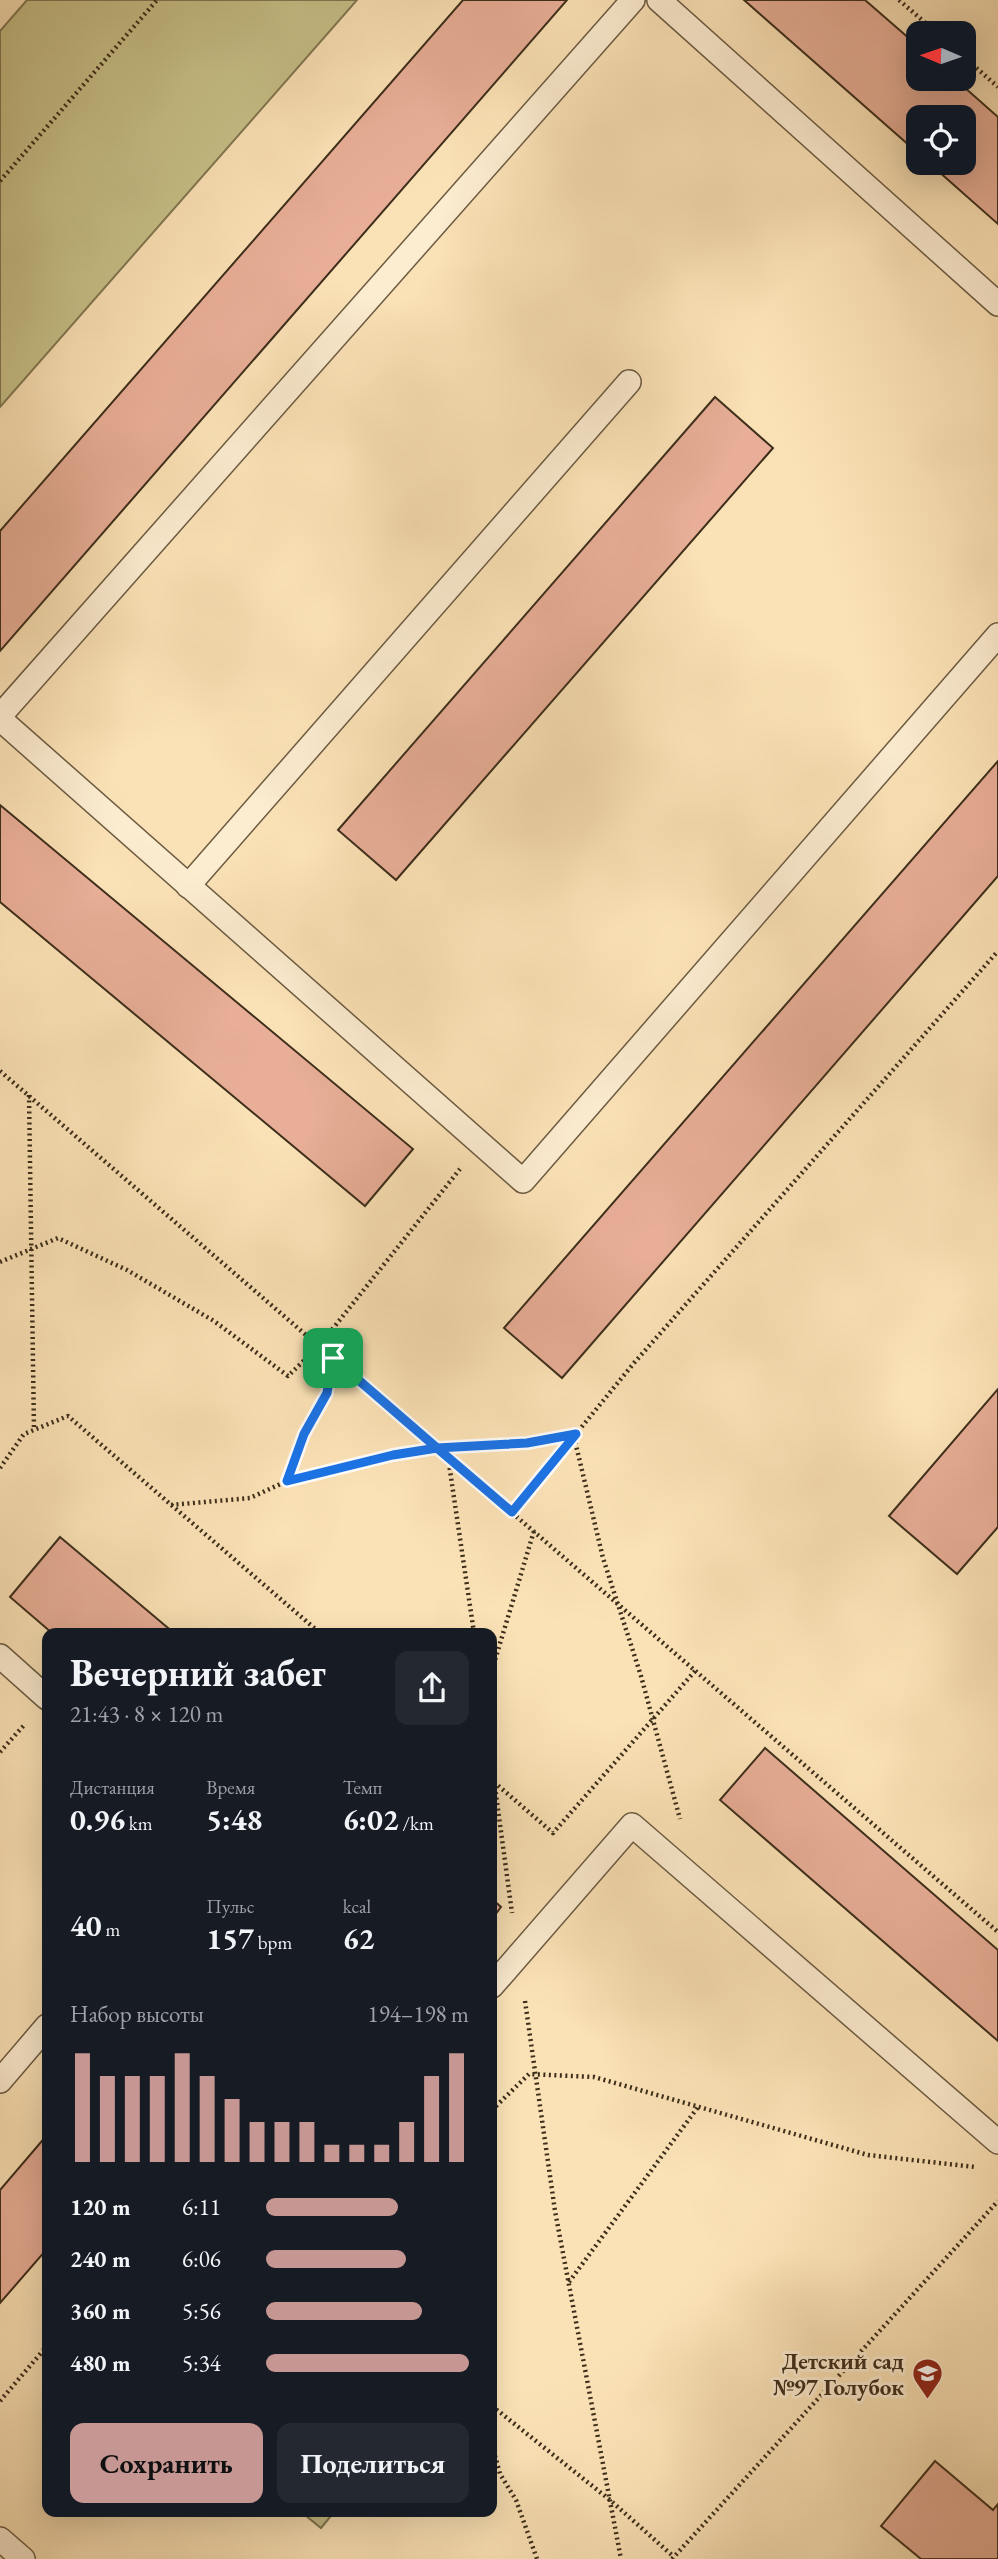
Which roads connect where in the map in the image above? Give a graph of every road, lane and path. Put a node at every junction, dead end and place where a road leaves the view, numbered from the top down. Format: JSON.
{"nodes":[{"id":1,"x":157,"y":0,"type":"edge"},
{"id":2,"x":633,"y":0,"type":"edge"},
{"id":3,"x":659,"y":0,"type":"edge"},
{"id":4,"x":899,"y":0,"type":"edge"},
{"id":5,"x":923,"y":21,"type":"edge"},
{"id":6,"x":976,"y":68,"type":"edge"},
{"id":7,"x":998,"y":87,"type":"edge"},
{"id":8,"x":0,"y":181,"type":"edge"},
{"id":9,"x":998,"y":304,"type":"edge"},
{"id":10,"x":629,"y":382,"type":"dead end"},
{"id":11,"x":998,"y":635,"type":"edge"},
{"id":12,"x":0,"y":718,"type":"edge"},
{"id":13,"x":188,"y":886,"type":"junction"},
{"id":14,"x":998,"y":951,"type":"edge"},
{"id":15,"x":0,"y":1071,"type":"edge"},
{"id":16,"x":29,"y":1096,"type":"junction"},
{"id":17,"x":480,"y":1144,"type":"junction"},
{"id":18,"x":31,"y":1249,"type":"junction"},
{"id":19,"x":0,"y":1262,"type":"edge"},
{"id":20,"x":319,"y":1346,"type":"junction"},
{"id":21,"x":333,"y":1358,"type":"junction"},
{"id":22,"x":34,"y":1430,"type":"junction"},
{"id":23,"x":575,"y":1435,"type":"junction"},
{"id":24,"x":437,"y":1448,"type":"junction"},
{"id":25,"x":448,"y":1457,"type":"junction"},
{"id":26,"x":0,"y":1468,"type":"edge"},
{"id":27,"x":287,"y":1481,"type":"junction"},
{"id":28,"x":171,"y":1505,"type":"junction"},
{"id":29,"x":512,"y":1512,"type":"junction"},
{"id":30,"x":534,"y":1531,"type":"junction"},
{"id":31,"x":618,"y":1604,"type":"junction"},
{"id":32,"x":314,"y":1628,"type":"edge"},
{"id":33,"x":473,"y":1628,"type":"edge"},
{"id":34,"x":497,"y":1653,"type":"edge"},
{"id":35,"x":0,"y":1656,"type":"edge"},
{"id":36,"x":695,"y":1671,"type":"junction"},
{"id":37,"x":42,"y":1694,"type":"edge"},
{"id":38,"x":653,"y":1719,"type":"junction"},
{"id":39,"x":497,"y":1784,"type":"edge"},
{"id":40,"x":497,"y":1809,"type":"edge"},
{"id":41,"x":682,"y":1827,"type":"dead end"},
{"id":42,"x":998,"y":1932,"type":"edge"},
{"id":43,"x":518,"y":1955,"type":"junction"},
{"id":44,"x":497,"y":1980,"type":"edge"},
{"id":45,"x":42,"y":2032,"type":"edge"},
{"id":46,"x":536,"y":2074,"type":"junction"},
{"id":47,"x":0,"y":2081,"type":"edge"},
{"id":48,"x":497,"y":2105,"type":"edge"},
{"id":49,"x":698,"y":2107,"type":"junction"},
{"id":50,"x":998,"y":2142,"type":"edge"},
{"id":51,"x":985,"y":2164,"type":"dead end"},
{"id":52,"x":998,"y":2202,"type":"edge"},
{"id":53,"x":569,"y":2283,"type":"junction"},
{"id":54,"x":42,"y":2352,"type":"edge"},
{"id":55,"x":0,"y":2401,"type":"edge"},
{"id":56,"x":497,"y":2410,"type":"edge"},
{"id":57,"x":497,"y":2463,"type":"edge"},
{"id":58,"x":610,"y":2500,"type":"junction"},
{"id":59,"x":0,"y":2539,"type":"edge"},
{"id":60,"x":673,"y":2558,"type":"edge"},
{"id":61,"x":23,"y":2559,"type":"edge"},
{"id":62,"x":537,"y":2559,"type":"edge"},
{"id":63,"x":621,"y":2559,"type":"edge"}],
"edges":[{"from":1,"to":8,"type":"path"},
{"from":2,"to":12,"type":"lane"},
{"from":3,"to":9,"type":"lane"},
{"from":4,"to":5,"type":"path"},
{"from":6,"to":7,"type":"path"},
{"from":10,"to":13,"type":"lane"},
{"from":11,"to":17,"type":"lane"},
{"from":12,"to":13,"type":"lane"},
{"from":13,"to":17,"type":"lane"},
{"from":14,"to":23,"type":"path"},
{"from":15,"to":16,"type":"path"},
{"from":16,"to":18,"type":"path"},
{"from":16,"to":20,"type":"path"},
{"from":17,"to":20,"type":"path"},
{"from":18,"to":19,"type":"path"},
{"from":18,"to":20,"type":"path"},
{"from":18,"to":22,"type":"path"},
{"from":20,"to":21,"type":"path"},
{"from":21,"to":24,"type":"path"},
{"from":21,"to":27,"type":"path"},
{"from":22,"to":26,"type":"path"},
{"from":22,"to":28,"type":"path"},
{"from":23,"to":24,"type":"path"},
{"from":23,"to":29,"type":"path"},
{"from":23,"to":31,"type":"path"},
{"from":24,"to":25,"type":"path"},
{"from":24,"to":27,"type":"path"},
{"from":25,"to":29,"type":"path"},
{"from":25,"to":33,"type":"path"},
{"from":27,"to":28,"type":"path"},
{"from":28,"to":32,"type":"path"},
{"from":29,"to":30,"type":"path"},
{"from":30,"to":31,"type":"path"},
{"from":30,"to":34,"type":"path"},
{"from":31,"to":36,"type":"path"},
{"from":31,"to":38,"type":"path"},
{"from":35,"to":37,"type":"lane"},
{"from":36,"to":38,"type":"path"},
{"from":36,"to":42,"type":"path"},
{"from":38,"to":39,"type":"path"},
{"from":38,"to":41,"type":"path"},
{"from":40,"to":43,"type":"path"},
{"from":43,"to":44,"type":"lane"},
{"from":43,"to":46,"type":"path"},
{"from":43,"to":50,"type":"lane"},
{"from":45,"to":47,"type":"lane"},
{"from":46,"to":48,"type":"path"},
{"from":46,"to":49,"type":"path"},
{"from":46,"to":53,"type":"path"},
{"from":49,"to":51,"type":"path"},
{"from":49,"to":53,"type":"path"},
{"from":52,"to":60,"type":"path"},
{"from":53,"to":58,"type":"path"},
{"from":54,"to":55,"type":"path"},
{"from":56,"to":58,"type":"path"},
{"from":57,"to":62,"type":"path"},
{"from":58,"to":60,"type":"path"},
{"from":58,"to":63,"type":"path"},
{"from":59,"to":61,"type":"lane"}]}
